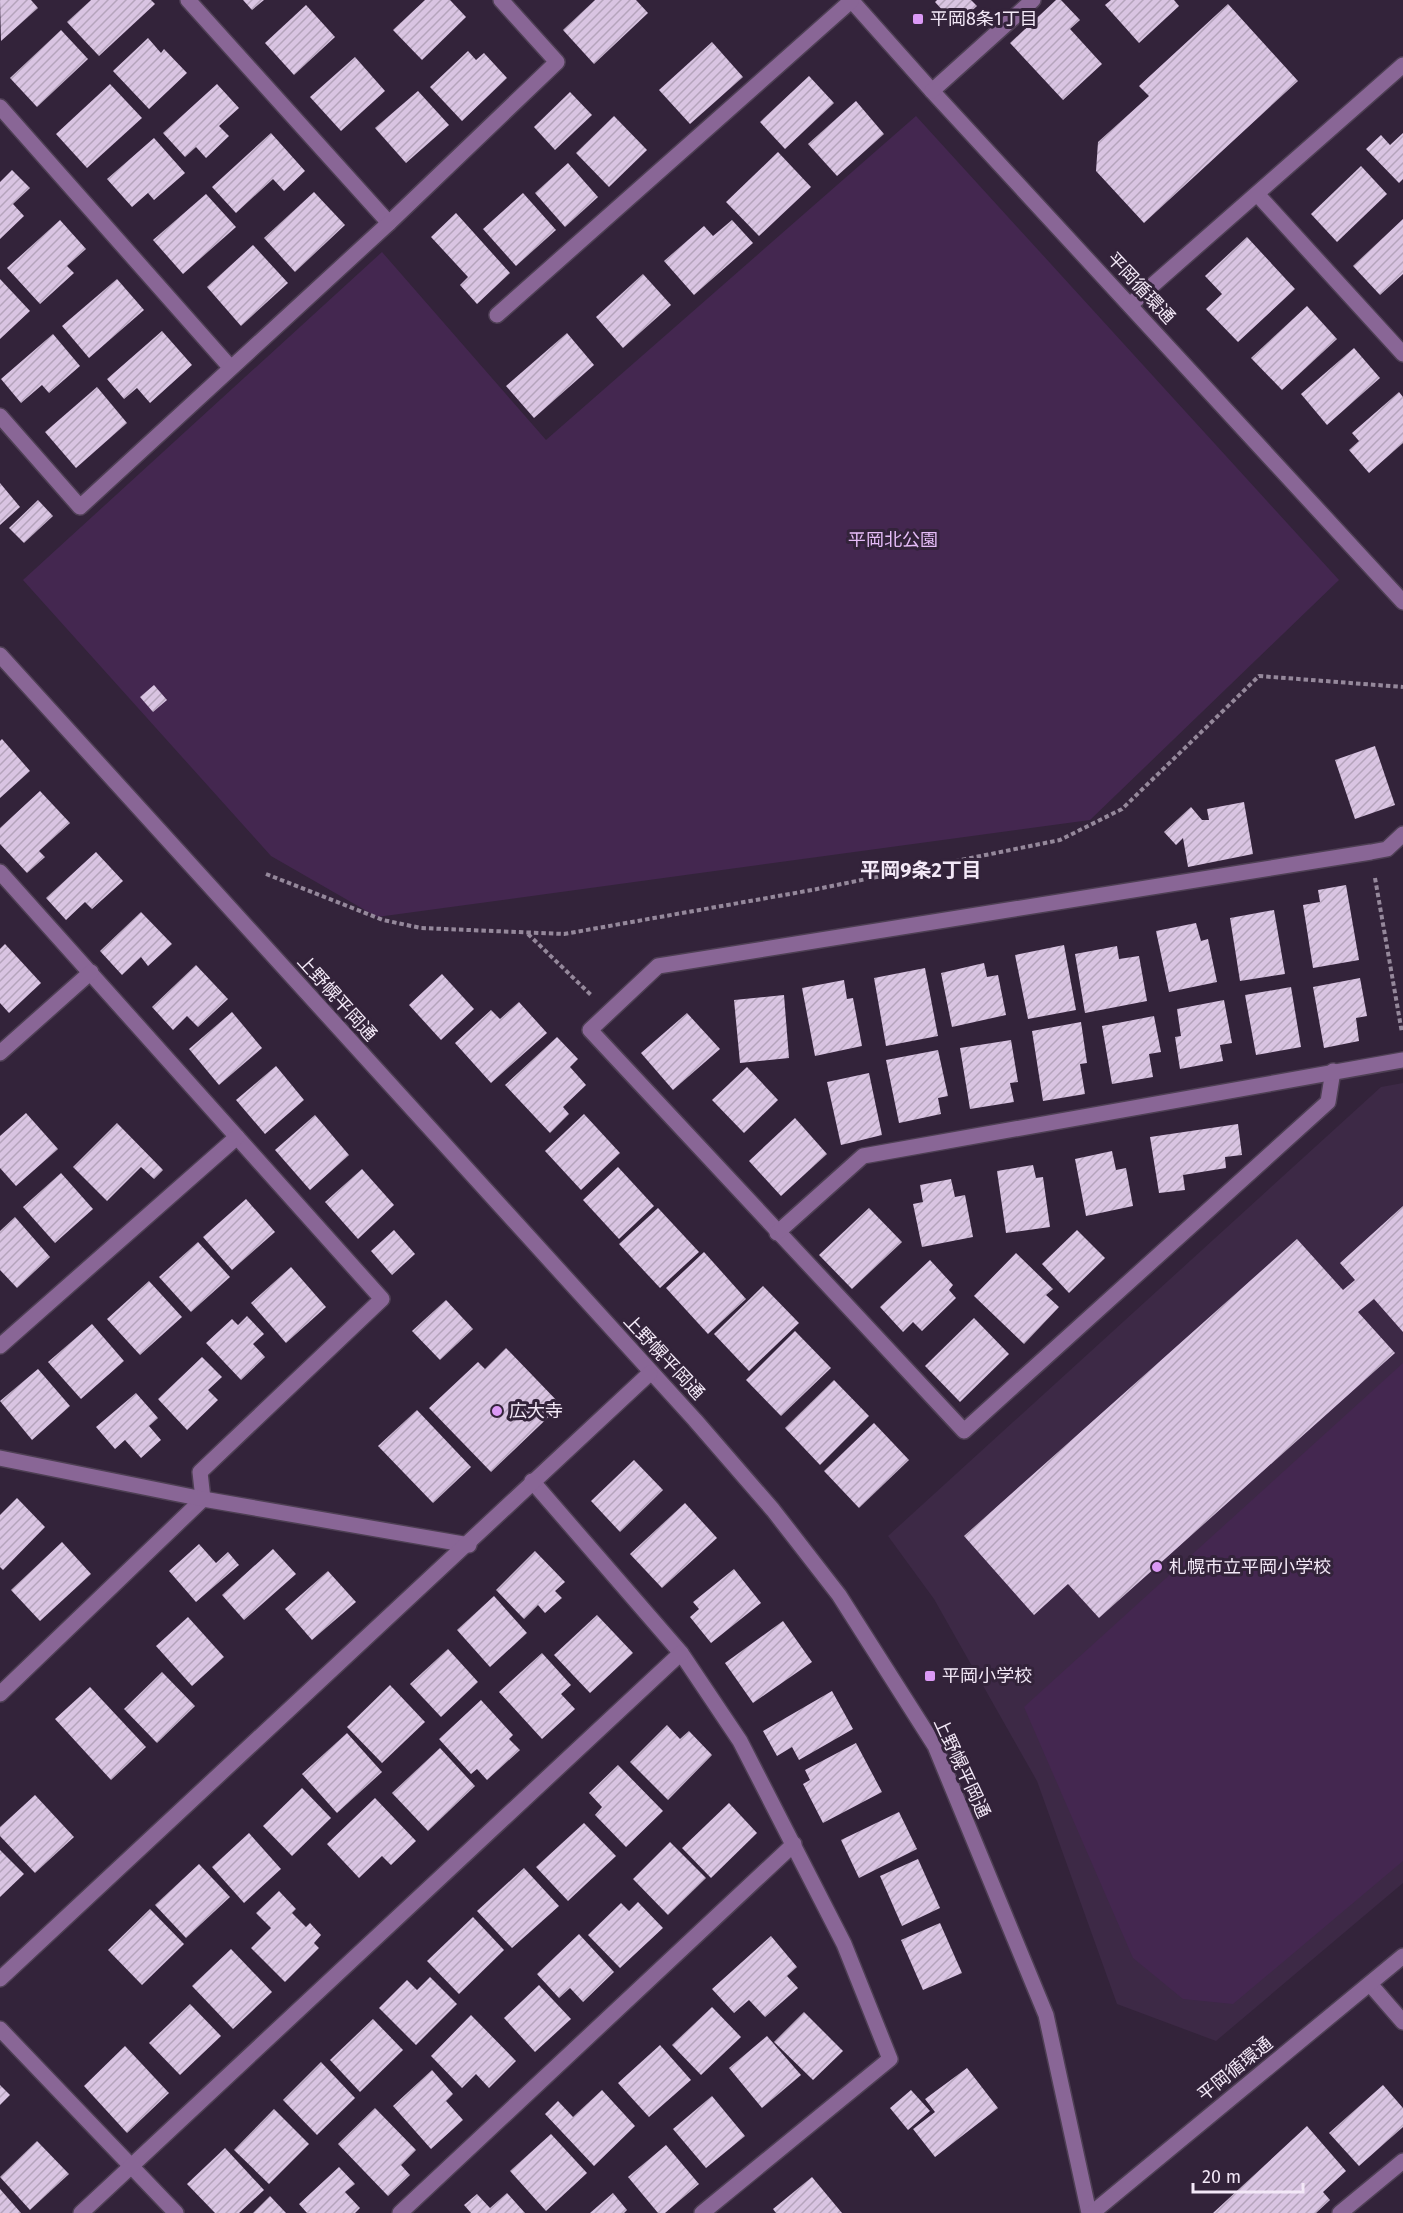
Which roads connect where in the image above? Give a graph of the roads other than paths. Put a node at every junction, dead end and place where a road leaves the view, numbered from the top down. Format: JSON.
{"nodes":[{"id":1,"x":188,"y":0,"type":"edge"},
{"id":2,"x":501,"y":0,"type":"edge"},
{"id":3,"x":851,"y":0,"type":"edge"},
{"id":4,"x":1033,"y":0,"type":"edge"},
{"id":5,"x":1403,"y":65,"type":"edge"},
{"id":6,"x":932,"y":91,"type":"junction"},
{"id":7,"x":0,"y":107,"type":"edge"},
{"id":8,"x":1257,"y":194,"type":"junction"},
{"id":9,"x":389,"y":223,"type":"junction"},
{"id":10,"x":1130,"y":305,"type":"junction"},
{"id":11,"x":497,"y":315,"type":"dead end"},
{"id":12,"x":1403,"y":354,"type":"edge"},
{"id":13,"x":230,"y":367,"type":"junction"},
{"id":14,"x":0,"y":416,"type":"edge"},
{"id":15,"x":1403,"y":602,"type":"edge"},
{"id":16,"x":0,"y":655,"type":"edge"},
{"id":17,"x":1403,"y":834,"type":"edge"},
{"id":18,"x":0,"y":872,"type":"edge"},
{"id":19,"x":92,"y":972,"type":"junction"},
{"id":20,"x":0,"y":1053,"type":"edge"},
{"id":21,"x":1403,"y":1060,"type":"edge"},
{"id":22,"x":1333,"y":1071,"type":"junction"},
{"id":23,"x":237,"y":1137,"type":"junction"},
{"id":24,"x":777,"y":1233,"type":"junction"},
{"id":25,"x":0,"y":1346,"type":"edge"},
{"id":26,"x":650,"y":1373,"type":"junction"},
{"id":27,"x":0,"y":1458,"type":"edge"},
{"id":28,"x":532,"y":1481,"type":"junction"},
{"id":29,"x":203,"y":1499,"type":"junction"},
{"id":30,"x":469,"y":1545,"type":"junction"},
{"id":31,"x":681,"y":1653,"type":"junction"},
{"id":32,"x":0,"y":1694,"type":"edge"},
{"id":33,"x":794,"y":1844,"type":"junction"},
{"id":34,"x":1403,"y":1956,"type":"edge"},
{"id":35,"x":0,"y":1979,"type":"edge"},
{"id":36,"x":1370,"y":1983,"type":"junction"},
{"id":37,"x":1403,"y":2022,"type":"edge"},
{"id":38,"x":0,"y":2028,"type":"edge"},
{"id":39,"x":1403,"y":2161,"type":"edge"},
{"id":40,"x":132,"y":2168,"type":"junction"},
{"id":41,"x":81,"y":2213,"type":"edge"},
{"id":42,"x":176,"y":2213,"type":"edge"},
{"id":43,"x":400,"y":2213,"type":"edge"},
{"id":44,"x":702,"y":2213,"type":"edge"},
{"id":45,"x":1090,"y":2213,"type":"edge"},
{"id":46,"x":1340,"y":2213,"type":"edge"}],
"edges":[{"from":1,"to":9,"type":"street"},
{"from":2,"to":9,"type":"street"},
{"from":3,"to":6,"type":"street","name":"平岡循環通"},
{"from":3,"to":11,"type":"street"},
{"from":4,"to":6,"type":"street"},
{"from":5,"to":8,"type":"street"},
{"from":6,"to":10,"type":"street","name":"平岡循環通"},
{"from":7,"to":13,"type":"street"},
{"from":8,"to":10,"type":"street"},
{"from":8,"to":12,"type":"street"},
{"from":9,"to":13,"type":"street"},
{"from":10,"to":15,"type":"street","name":"平岡循環通"},
{"from":13,"to":14,"type":"street"},
{"from":16,"to":26,"type":"street","name":"上野幌平岡通"},
{"from":17,"to":24,"type":"street"},
{"from":18,"to":19,"type":"street"},
{"from":19,"to":20,"type":"street"},
{"from":19,"to":23,"type":"street"},
{"from":21,"to":22,"type":"street"},
{"from":22,"to":24,"type":"street"},
{"from":22,"to":24,"type":"street"},
{"from":23,"to":25,"type":"street"},
{"from":23,"to":29,"type":"street"},
{"from":26,"to":28,"type":"street"},
{"from":26,"to":45,"type":"street","name":"上野幌平岡通"},
{"from":27,"to":29,"type":"street"},
{"from":28,"to":30,"type":"street"},
{"from":28,"to":31,"type":"street"},
{"from":29,"to":30,"type":"street"},
{"from":29,"to":32,"type":"street"},
{"from":30,"to":35,"type":"street"},
{"from":31,"to":33,"type":"street"},
{"from":31,"to":40,"type":"street"},
{"from":33,"to":43,"type":"street"},
{"from":33,"to":44,"type":"street"},
{"from":34,"to":36,"type":"street","name":"平岡循環通"},
{"from":36,"to":37,"type":"street"},
{"from":36,"to":45,"type":"street","name":"平岡循環通"},
{"from":38,"to":40,"type":"street"},
{"from":39,"to":46,"type":"street"},
{"from":40,"to":41,"type":"street"},
{"from":40,"to":42,"type":"street"}]}
